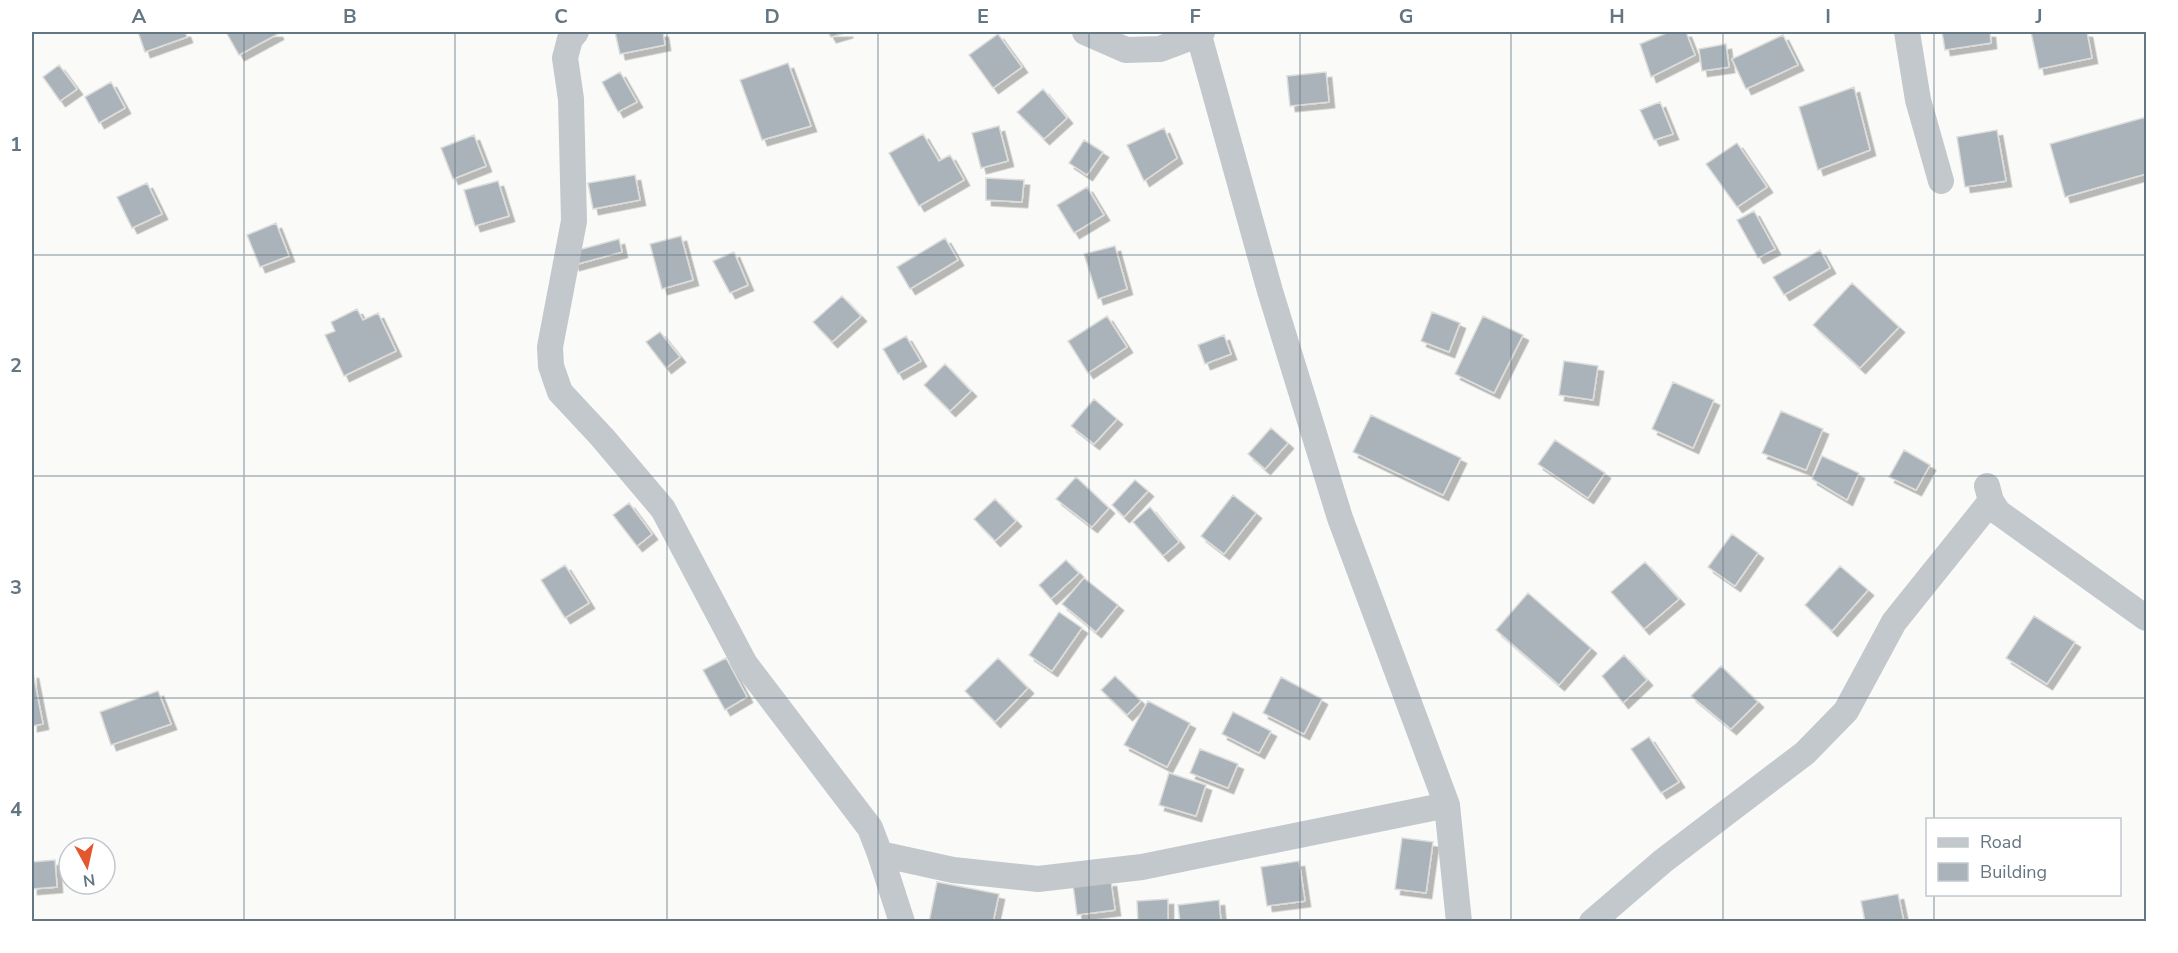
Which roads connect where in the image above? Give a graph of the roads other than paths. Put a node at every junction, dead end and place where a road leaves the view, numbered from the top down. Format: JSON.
{"nodes":[{"id":1,"x":576,"y":32,"type":"edge"},
{"id":2,"x":1085,"y":32,"type":"edge"},
{"id":3,"x":1200,"y":32,"type":"edge"},
{"id":4,"x":1907,"y":32,"type":"edge"},
{"id":5,"x":1941,"y":181,"type":"dead end"},
{"id":6,"x":2146,"y":618,"type":"edge"},
{"id":7,"x":1447,"y":805,"type":"junction"},
{"id":8,"x":880,"y":854,"type":"junction"},
{"id":9,"x":902,"y":921,"type":"edge"},
{"id":10,"x":1459,"y":921,"type":"edge"},
{"id":11,"x":1592,"y":921,"type":"edge"}],
"edges":[{"from":1,"to":8,"type":"street"},
{"from":2,"to":3,"type":"street"},
{"from":3,"to":7,"type":"street"},
{"from":4,"to":5,"type":"street"},
{"from":6,"to":11,"type":"street"},
{"from":7,"to":8,"type":"street"},
{"from":7,"to":10,"type":"street"},
{"from":8,"to":9,"type":"street"}]}
